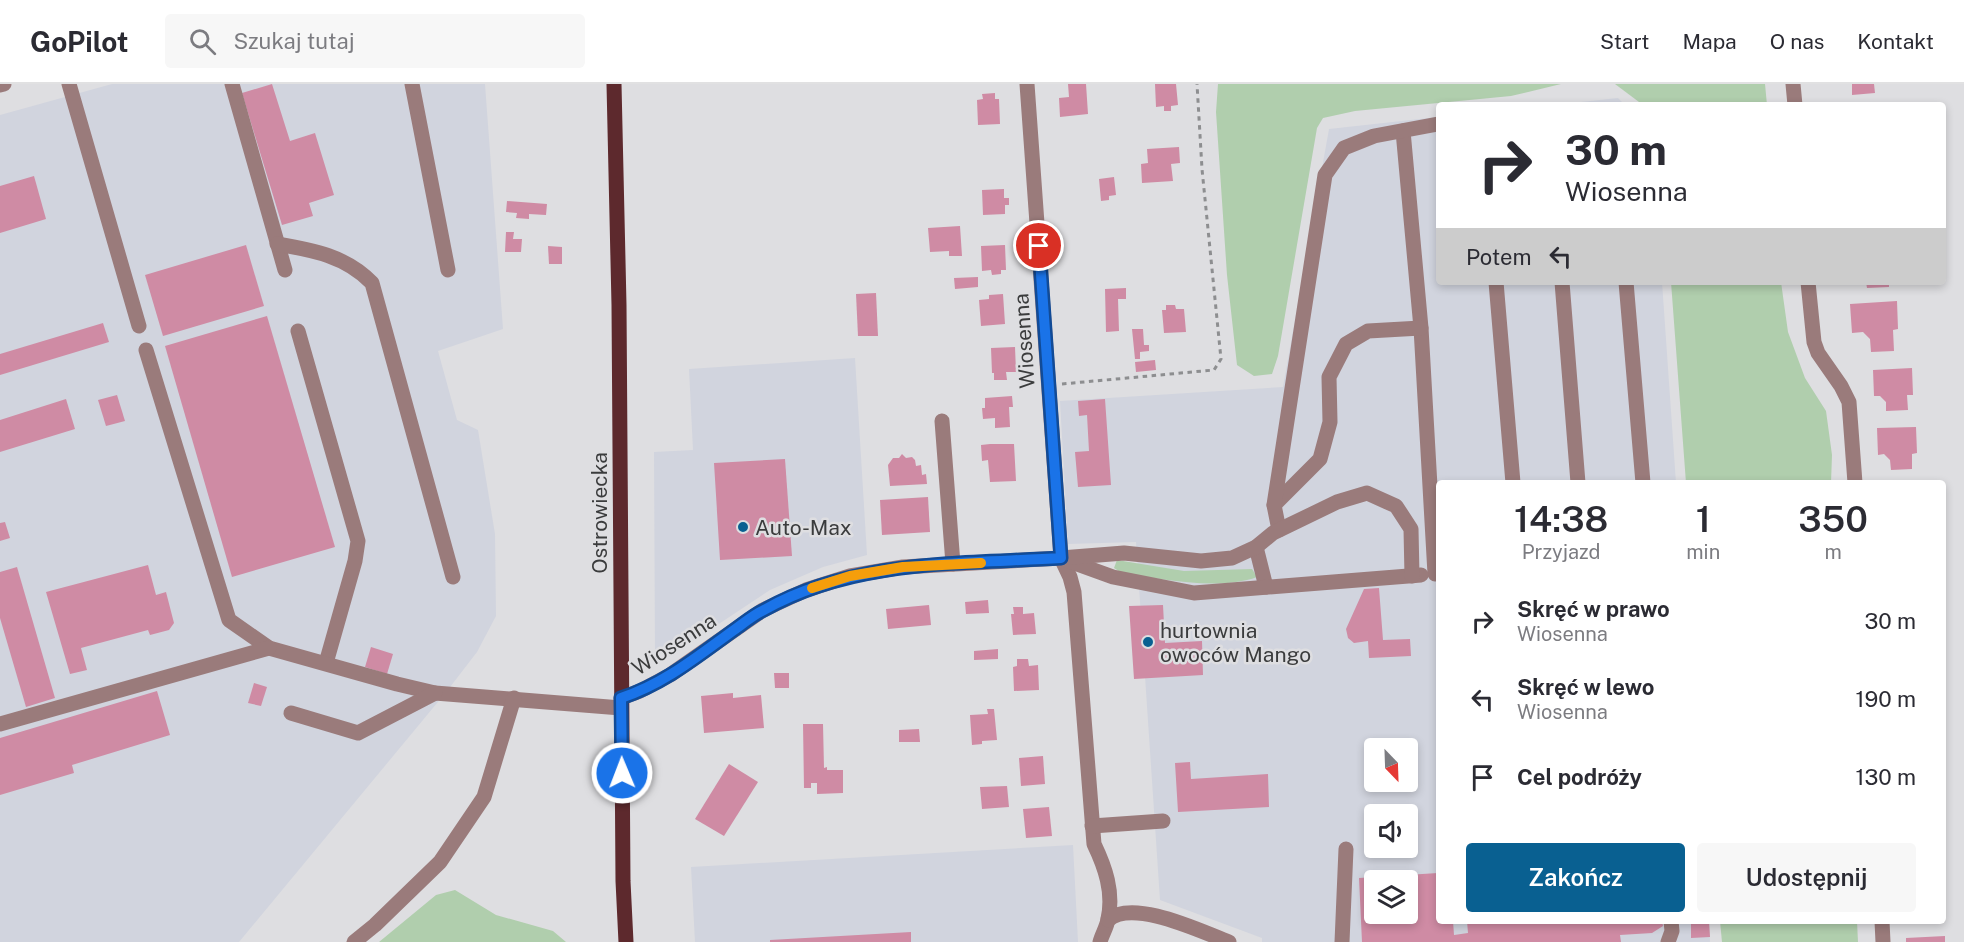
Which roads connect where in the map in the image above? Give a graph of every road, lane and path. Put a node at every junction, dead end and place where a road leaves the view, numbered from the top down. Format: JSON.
{"nodes":[{"id":1,"x":69,"y":84,"type":"edge"},
{"id":2,"x":232,"y":84,"type":"edge"},
{"id":3,"x":412,"y":84,"type":"edge"},
{"id":4,"x":614,"y":84,"type":"edge"},
{"id":5,"x":1027,"y":84,"type":"edge"},
{"id":6,"x":1197,"y":84,"type":"edge"},
{"id":7,"x":1793,"y":84,"type":"edge"},
{"id":8,"x":1795,"y":102,"type":"edge"},
{"id":9,"x":1436,"y":124,"type":"edge"},
{"id":10,"x":1403,"y":131,"type":"junction"},
{"id":11,"x":278,"y":244,"type":"junction"},
{"id":12,"x":285,"y":270,"type":"dead end"},
{"id":13,"x":448,"y":270,"type":"dead end"},
{"id":14,"x":1496,"y":285,"type":"edge"},
{"id":15,"x":1562,"y":285,"type":"edge"},
{"id":16,"x":1626,"y":285,"type":"edge"},
{"id":17,"x":1808,"y":285,"type":"edge"},
{"id":18,"x":139,"y":326,"type":"dead end"},
{"id":19,"x":1421,"y":328,"type":"junction"},
{"id":20,"x":298,"y":331,"type":"dead end"},
{"id":21,"x":146,"y":350,"type":"dead end"},
{"id":22,"x":1048,"y":385,"type":"junction"},
{"id":23,"x":942,"y":421,"type":"dead end"},
{"id":24,"x":1513,"y":480,"type":"edge"},
{"id":25,"x":1578,"y":480,"type":"edge"},
{"id":26,"x":1643,"y":480,"type":"edge"},
{"id":27,"x":1855,"y":480,"type":"edge"},
{"id":28,"x":1274,"y":505,"type":"junction"},
{"id":29,"x":1432,"y":527,"type":"junction"},
{"id":30,"x":1411,"y":529,"type":"junction"},
{"id":31,"x":1279,"y":530,"type":"junction"},
{"id":32,"x":1256,"y":548,"type":"junction"},
{"id":33,"x":1061,"y":558,"type":"junction"},
{"id":34,"x":954,"y":564,"type":"junction"},
{"id":35,"x":1436,"y":564,"type":"edge"},
{"id":36,"x":1436,"y":573,"type":"edge"},
{"id":37,"x":453,"y":576,"type":"dead end"},
{"id":38,"x":1412,"y":576,"type":"junction"},
{"id":39,"x":1266,"y":587,"type":"junction"},
{"id":40,"x":269,"y":648,"type":"junction"},
{"id":41,"x":326,"y":663,"type":"junction"},
{"id":42,"x":435,"y":693,"type":"junction"},
{"id":43,"x":514,"y":698,"type":"junction"},
{"id":44,"x":621,"y":703,"type":"junction"},
{"id":45,"x":291,"y":713,"type":"dead end"},
{"id":46,"x":0,"y":724,"type":"edge"},
{"id":47,"x":1163,"y":821,"type":"dead end"},
{"id":48,"x":1092,"y":826,"type":"junction"},
{"id":49,"x":1346,"y":849,"type":"dead end"},
{"id":50,"x":1108,"y":920,"type":"junction"},
{"id":51,"x":1671,"y":924,"type":"edge"},
{"id":52,"x":1882,"y":924,"type":"edge"},
{"id":53,"x":354,"y":942,"type":"edge"},
{"id":54,"x":627,"y":942,"type":"edge"},
{"id":55,"x":1100,"y":942,"type":"edge"},
{"id":56,"x":1229,"y":942,"type":"edge"},
{"id":57,"x":1342,"y":942,"type":"edge"},
{"id":58,"x":1668,"y":942,"type":"edge"},
{"id":59,"x":1883,"y":942,"type":"edge"}],
"edges":[{"from":1,"to":18,"type":"street"},
{"from":2,"to":11,"type":"street"},
{"from":3,"to":13,"type":"street"},
{"from":4,"to":44,"type":"main road","name":"Ostrowiecka"},
{"from":5,"to":22,"type":"street","name":"Wiosenna"},
{"from":6,"to":22,"type":"path"},
{"from":7,"to":8,"type":"street"},
{"from":9,"to":10,"type":"street"},
{"from":10,"to":19,"type":"street"},
{"from":10,"to":28,"type":"street"},
{"from":11,"to":12,"type":"street"},
{"from":11,"to":37,"type":"street"},
{"from":14,"to":24,"type":"street"},
{"from":15,"to":25,"type":"street"},
{"from":16,"to":26,"type":"street"},
{"from":17,"to":27,"type":"street"},
{"from":19,"to":28,"type":"street"},
{"from":19,"to":29,"type":"street"},
{"from":20,"to":41,"type":"street"},
{"from":21,"to":40,"type":"street"},
{"from":22,"to":33,"type":"street","name":"Wiosenna"},
{"from":23,"to":34,"type":"street"},
{"from":28,"to":31,"type":"street"},
{"from":29,"to":30,"type":"street"},
{"from":29,"to":35,"type":"street"},
{"from":30,"to":31,"type":"street"},
{"from":30,"to":38,"type":"street"},
{"from":31,"to":32,"type":"street"},
{"from":32,"to":33,"type":"street"},
{"from":32,"to":39,"type":"street"},
{"from":33,"to":34,"type":"street","name":"Wiosenna"},
{"from":33,"to":39,"type":"street"},
{"from":33,"to":48,"type":"street","name":"Wiosenna"},
{"from":34,"to":44,"type":"street","name":"Wiosenna"},
{"from":36,"to":38,"type":"street"},
{"from":38,"to":39,"type":"street"},
{"from":40,"to":41,"type":"street"},
{"from":40,"to":46,"type":"street"},
{"from":41,"to":42,"type":"street"},
{"from":42,"to":43,"type":"street"},
{"from":42,"to":45,"type":"street"},
{"from":43,"to":44,"type":"street"},
{"from":43,"to":53,"type":"street"},
{"from":44,"to":54,"type":"main road","name":"Ostrowiecka"},
{"from":47,"to":48,"type":"street"},
{"from":48,"to":50,"type":"street","name":"Wiosenna"},
{"from":49,"to":57,"type":"street"},
{"from":50,"to":55,"type":"street","name":"Wiosenna"},
{"from":50,"to":56,"type":"street"},
{"from":51,"to":58,"type":"street"},
{"from":52,"to":59,"type":"street"}]}
